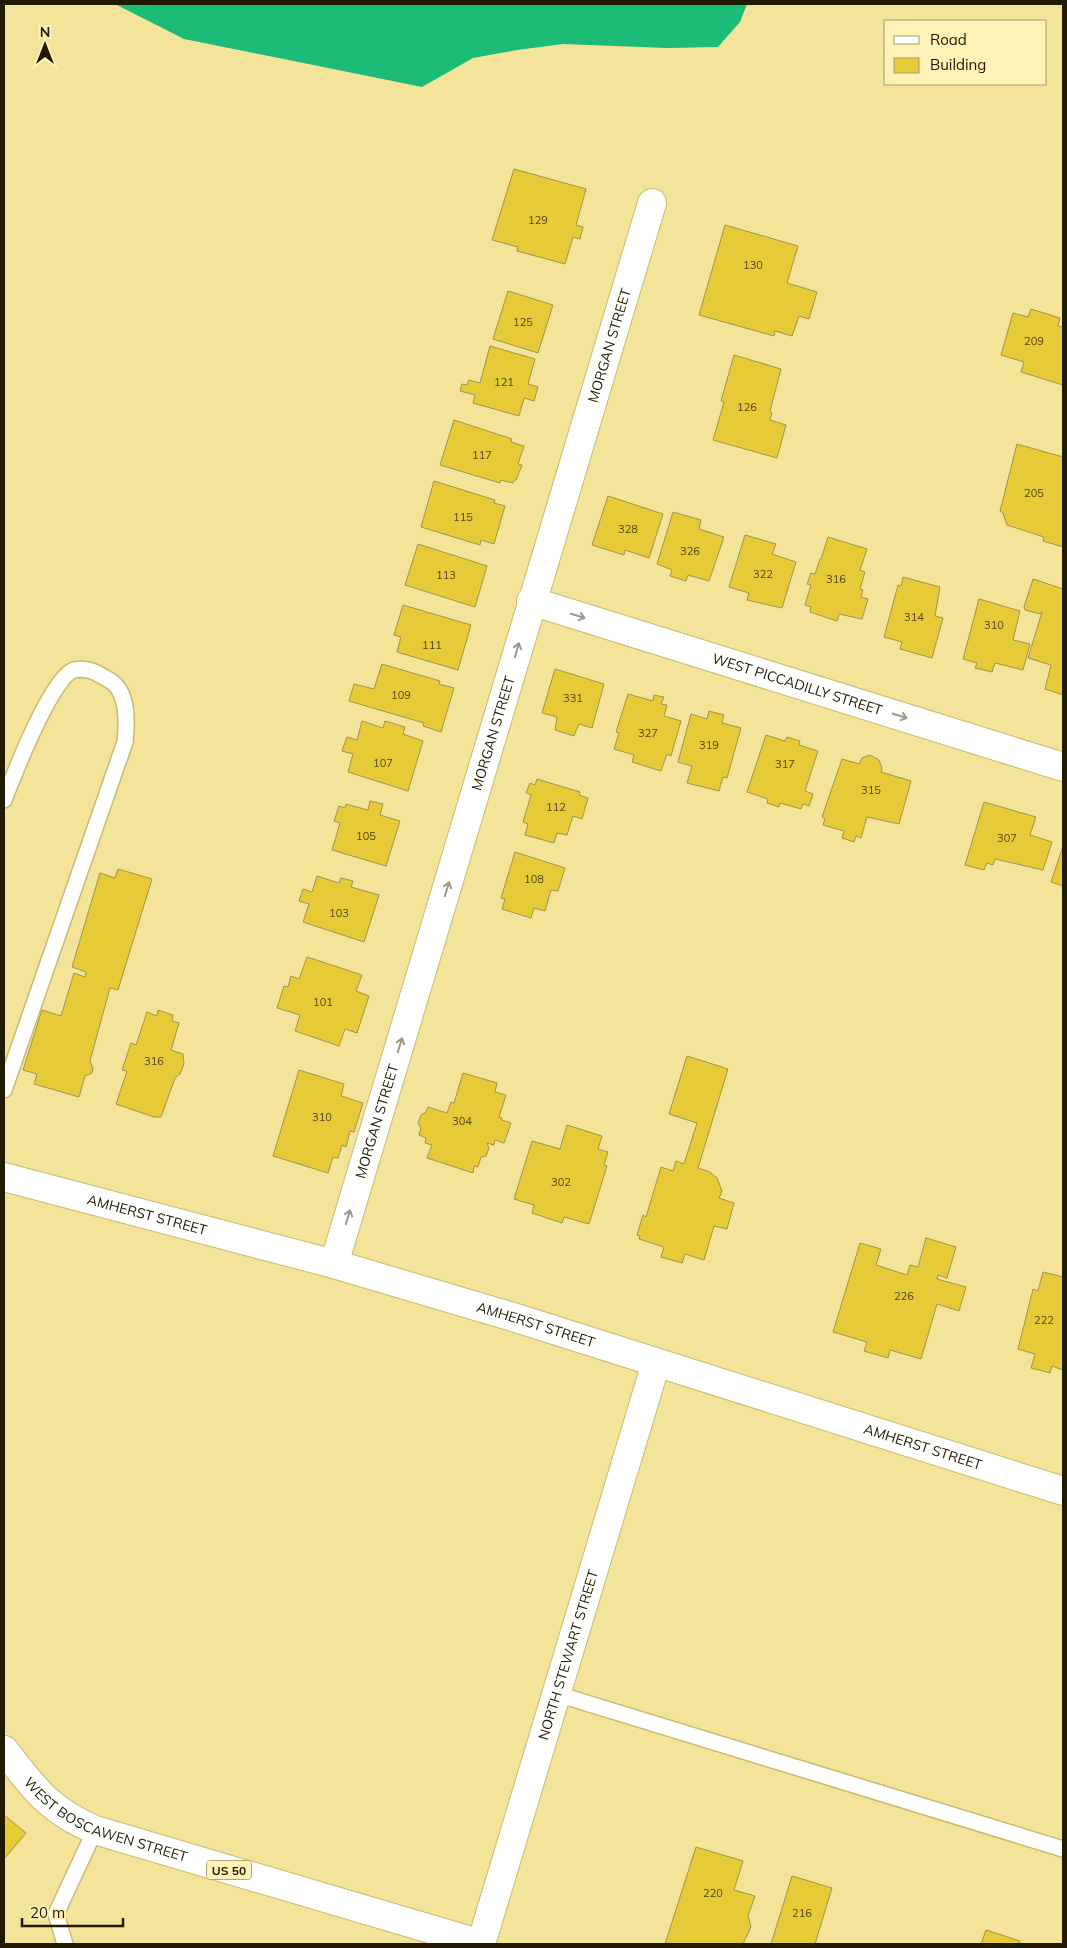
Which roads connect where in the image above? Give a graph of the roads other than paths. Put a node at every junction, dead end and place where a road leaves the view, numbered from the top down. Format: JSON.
{"nodes":[{"id":1,"x":652,"y":202,"type":"dead end"},
{"id":2,"x":531,"y":601,"type":"junction"},
{"id":3,"x":1063,"y":767,"type":"edge"},
{"id":4,"x":4,"y":800,"type":"edge"},
{"id":5,"x":4,"y":1090,"type":"edge"},
{"id":6,"x":4,"y":1177,"type":"edge"},
{"id":7,"x":334,"y":1264,"type":"junction"},
{"id":8,"x":656,"y":1363,"type":"junction"},
{"id":9,"x":1063,"y":1491,"type":"edge"},
{"id":10,"x":557,"y":1694,"type":"junction"},
{"id":11,"x":4,"y":1750,"type":"edge"},
{"id":12,"x":95,"y":1830,"type":"junction"},
{"id":13,"x":1063,"y":1849,"type":"edge"},
{"id":14,"x":65,"y":1944,"type":"edge"},
{"id":15,"x":481,"y":1944,"type":"edge"}],
"edges":[{"from":1,"to":2,"type":"street","name":"MORGAN STREET"},
{"from":2,"to":3,"type":"street","name":"WEST PICCADILLY STREET","one_way":true},
{"from":7,"to":2,"type":"street","name":"MORGAN STREET","one_way":true},
{"from":4,"to":5,"type":"lane"},
{"from":6,"to":7,"type":"street","name":"AMHERST STREET"},
{"from":7,"to":8,"type":"street","name":"AMHERST STREET"},
{"from":8,"to":9,"type":"street","name":"AMHERST STREET"},
{"from":8,"to":10,"type":"street","name":"NORTH STEWART STREET"},
{"from":10,"to":13,"type":"lane"},
{"from":10,"to":15,"type":"street","name":"NORTH STEWART STREET"},
{"from":11,"to":12,"type":"street","name":"WEST BOSCAWEN STREET","number":"US 50"},
{"from":12,"to":14,"type":"lane"},
{"from":12,"to":15,"type":"street","name":"WEST BOSCAWEN STREET","number":"US 50"}]}
